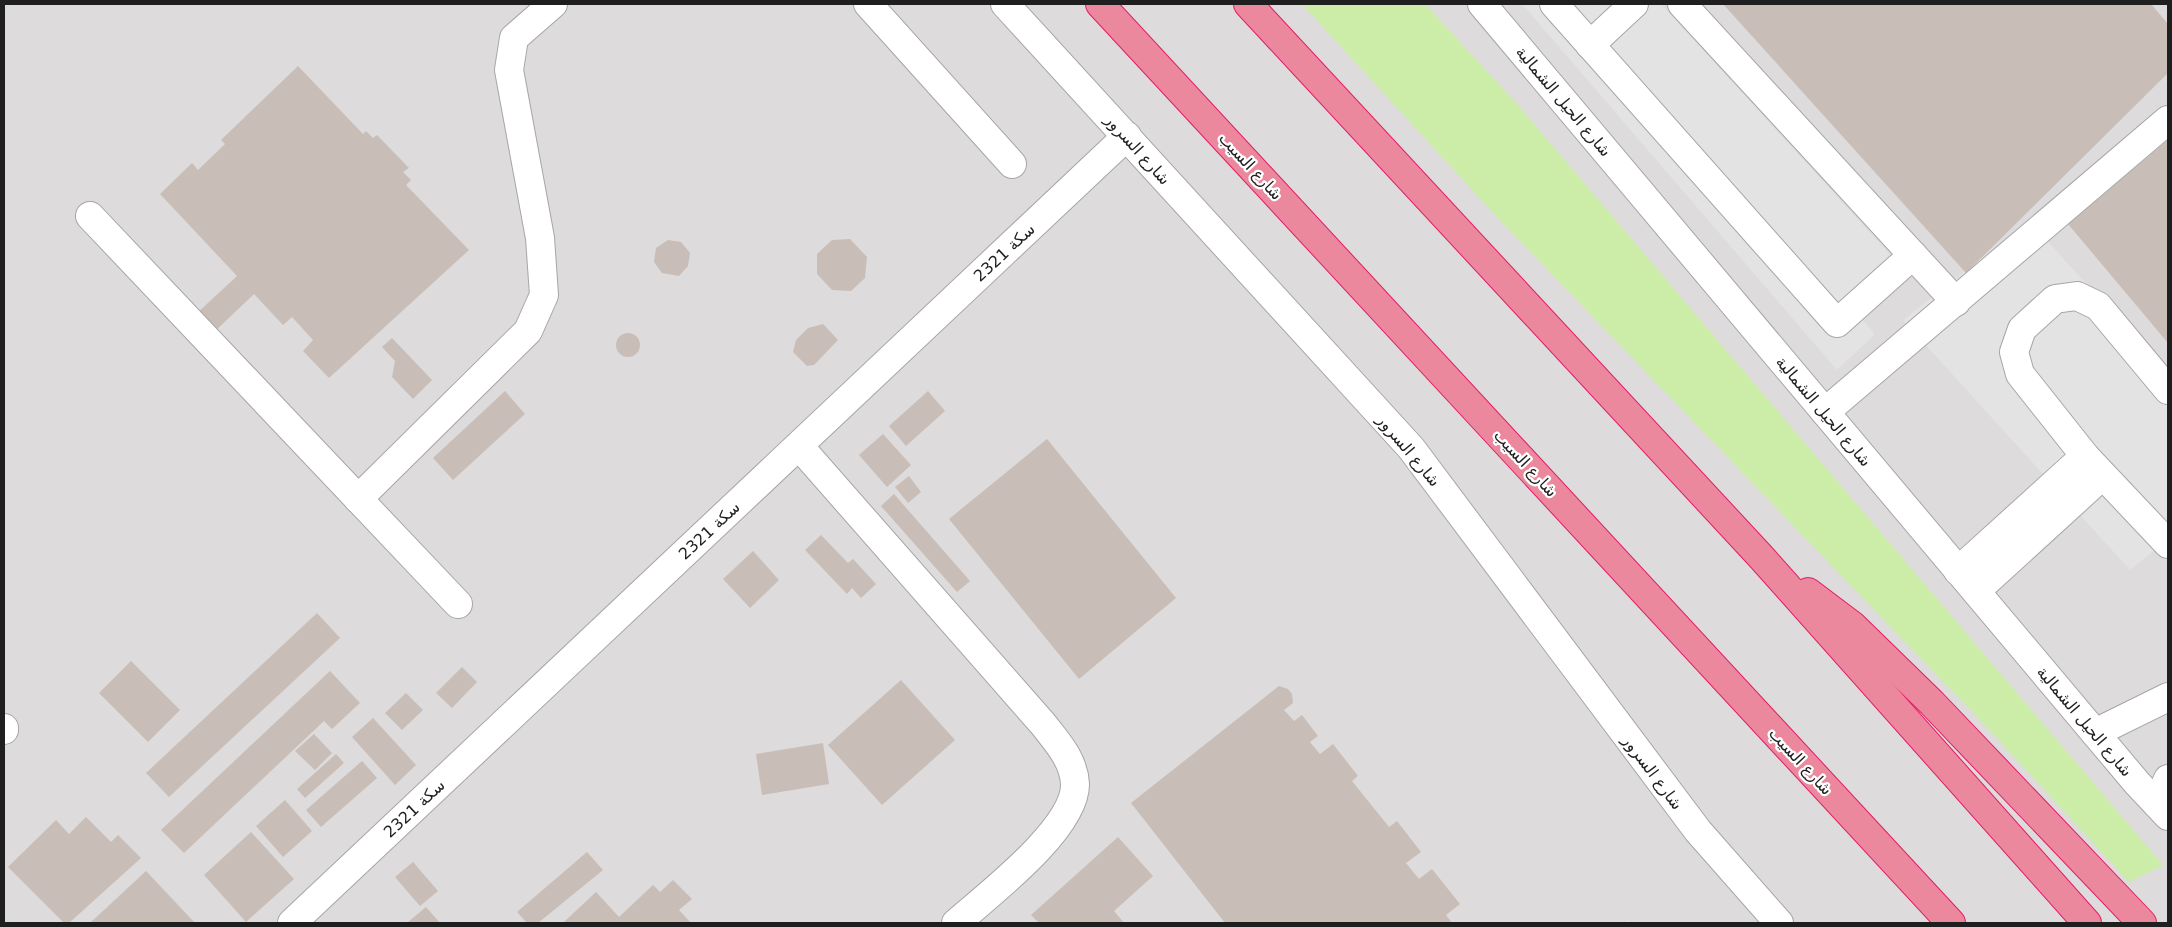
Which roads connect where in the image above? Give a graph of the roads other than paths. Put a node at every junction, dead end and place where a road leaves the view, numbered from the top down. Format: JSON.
{"nodes":[{"id":1,"x":553,"y":4,"type":"edge"},
{"id":2,"x":868,"y":4,"type":"edge"},
{"id":3,"x":1005,"y":4,"type":"edge"},
{"id":4,"x":1100,"y":4,"type":"edge"},
{"id":5,"x":1248,"y":4,"type":"edge"},
{"id":6,"x":1482,"y":4,"type":"edge"},
{"id":7,"x":1554,"y":4,"type":"edge"},
{"id":8,"x":1634,"y":4,"type":"edge"},
{"id":9,"x":1682,"y":4,"type":"edge"},
{"id":10,"x":1590,"y":45,"type":"junction"},
{"id":11,"x":2168,"y":120,"type":"edge"},
{"id":12,"x":1126,"y":136,"type":"junction"},
{"id":13,"x":1012,"y":164,"type":"dead end"},
{"id":14,"x":90,"y":216,"type":"dead end"},
{"id":15,"x":1913,"y":255,"type":"junction"},
{"id":16,"x":1956,"y":302,"type":"junction"},
{"id":17,"x":2168,"y":390,"type":"edge"},
{"id":18,"x":1825,"y":412,"type":"junction"},
{"id":19,"x":798,"y":446,"type":"junction"},
{"id":20,"x":2094,"y":466,"type":"junction"},
{"id":21,"x":358,"y":499,"type":"junction"},
{"id":22,"x":2168,"y":544,"type":"edge"},
{"id":23,"x":1762,"y":558,"type":"junction"},
{"id":24,"x":1958,"y":571,"type":"junction"},
{"id":25,"x":1976,"y":591,"type":"junction"},
{"id":26,"x":458,"y":604,"type":"dead end"},
{"id":27,"x":2168,"y":697,"type":"edge"},
{"id":28,"x":2095,"y":733,"type":"junction"},
{"id":29,"x":2168,"y":780,"type":"edge"},
{"id":30,"x":2163,"y":810,"type":"edge"},
{"id":31,"x":1916,"y":884,"type":"junction"},
{"id":32,"x":292,"y":923,"type":"edge"},
{"id":33,"x":956,"y":923,"type":"edge"},
{"id":34,"x":1779,"y":923,"type":"edge"},
{"id":35,"x":1945,"y":923,"type":"edge"},
{"id":36,"x":1952,"y":923,"type":"edge"},
{"id":37,"x":2087,"y":923,"type":"edge"},
{"id":38,"x":2142,"y":923,"type":"edge"}],
"edges":[{"from":1,"to":21,"type":"street"},
{"from":2,"to":13,"type":"street"},
{"from":3,"to":12,"type":"street","name":"شارع السرور"},
{"from":4,"to":31,"type":"highway","name":"شارع السيب"},
{"from":5,"to":23,"type":"highway"},
{"from":6,"to":18,"type":"street","name":"شارع الحيل الشمالية"},
{"from":7,"to":10,"type":"street"},
{"from":8,"to":10,"type":"street"},
{"from":9,"to":15,"type":"street"},
{"from":10,"to":15,"type":"street"},
{"from":11,"to":16,"type":"street"},
{"from":12,"to":19,"type":"street","name":"سكة 2321"},
{"from":12,"to":34,"type":"street","name":"شارع السرور"},
{"from":14,"to":21,"type":"street"},
{"from":15,"to":16,"type":"street"},
{"from":16,"to":18,"type":"street"},
{"from":17,"to":20,"type":"street"},
{"from":18,"to":24,"type":"street","name":"شارع الحيل الشمالية"},
{"from":19,"to":32,"type":"street","name":"سكة 2321"},
{"from":19,"to":33,"type":"street"},
{"from":20,"to":22,"type":"street"},
{"from":20,"to":24,"type":"street"},
{"from":20,"to":25,"type":"street"},
{"from":21,"to":26,"type":"street"},
{"from":23,"to":37,"type":"highway"},
{"from":23,"to":38,"type":"highway"},
{"from":24,"to":25,"type":"street","name":"شارع الحيل الشمالية"},
{"from":25,"to":28,"type":"street","name":"شارع الحيل الشمالية"},
{"from":27,"to":28,"type":"street"},
{"from":28,"to":30,"type":"street","name":"شارع الحيل الشمالية"},
{"from":29,"to":30,"type":"street"},
{"from":31,"to":35,"type":"highway"},
{"from":31,"to":36,"type":"highway","name":"شارع السيب"}]}
